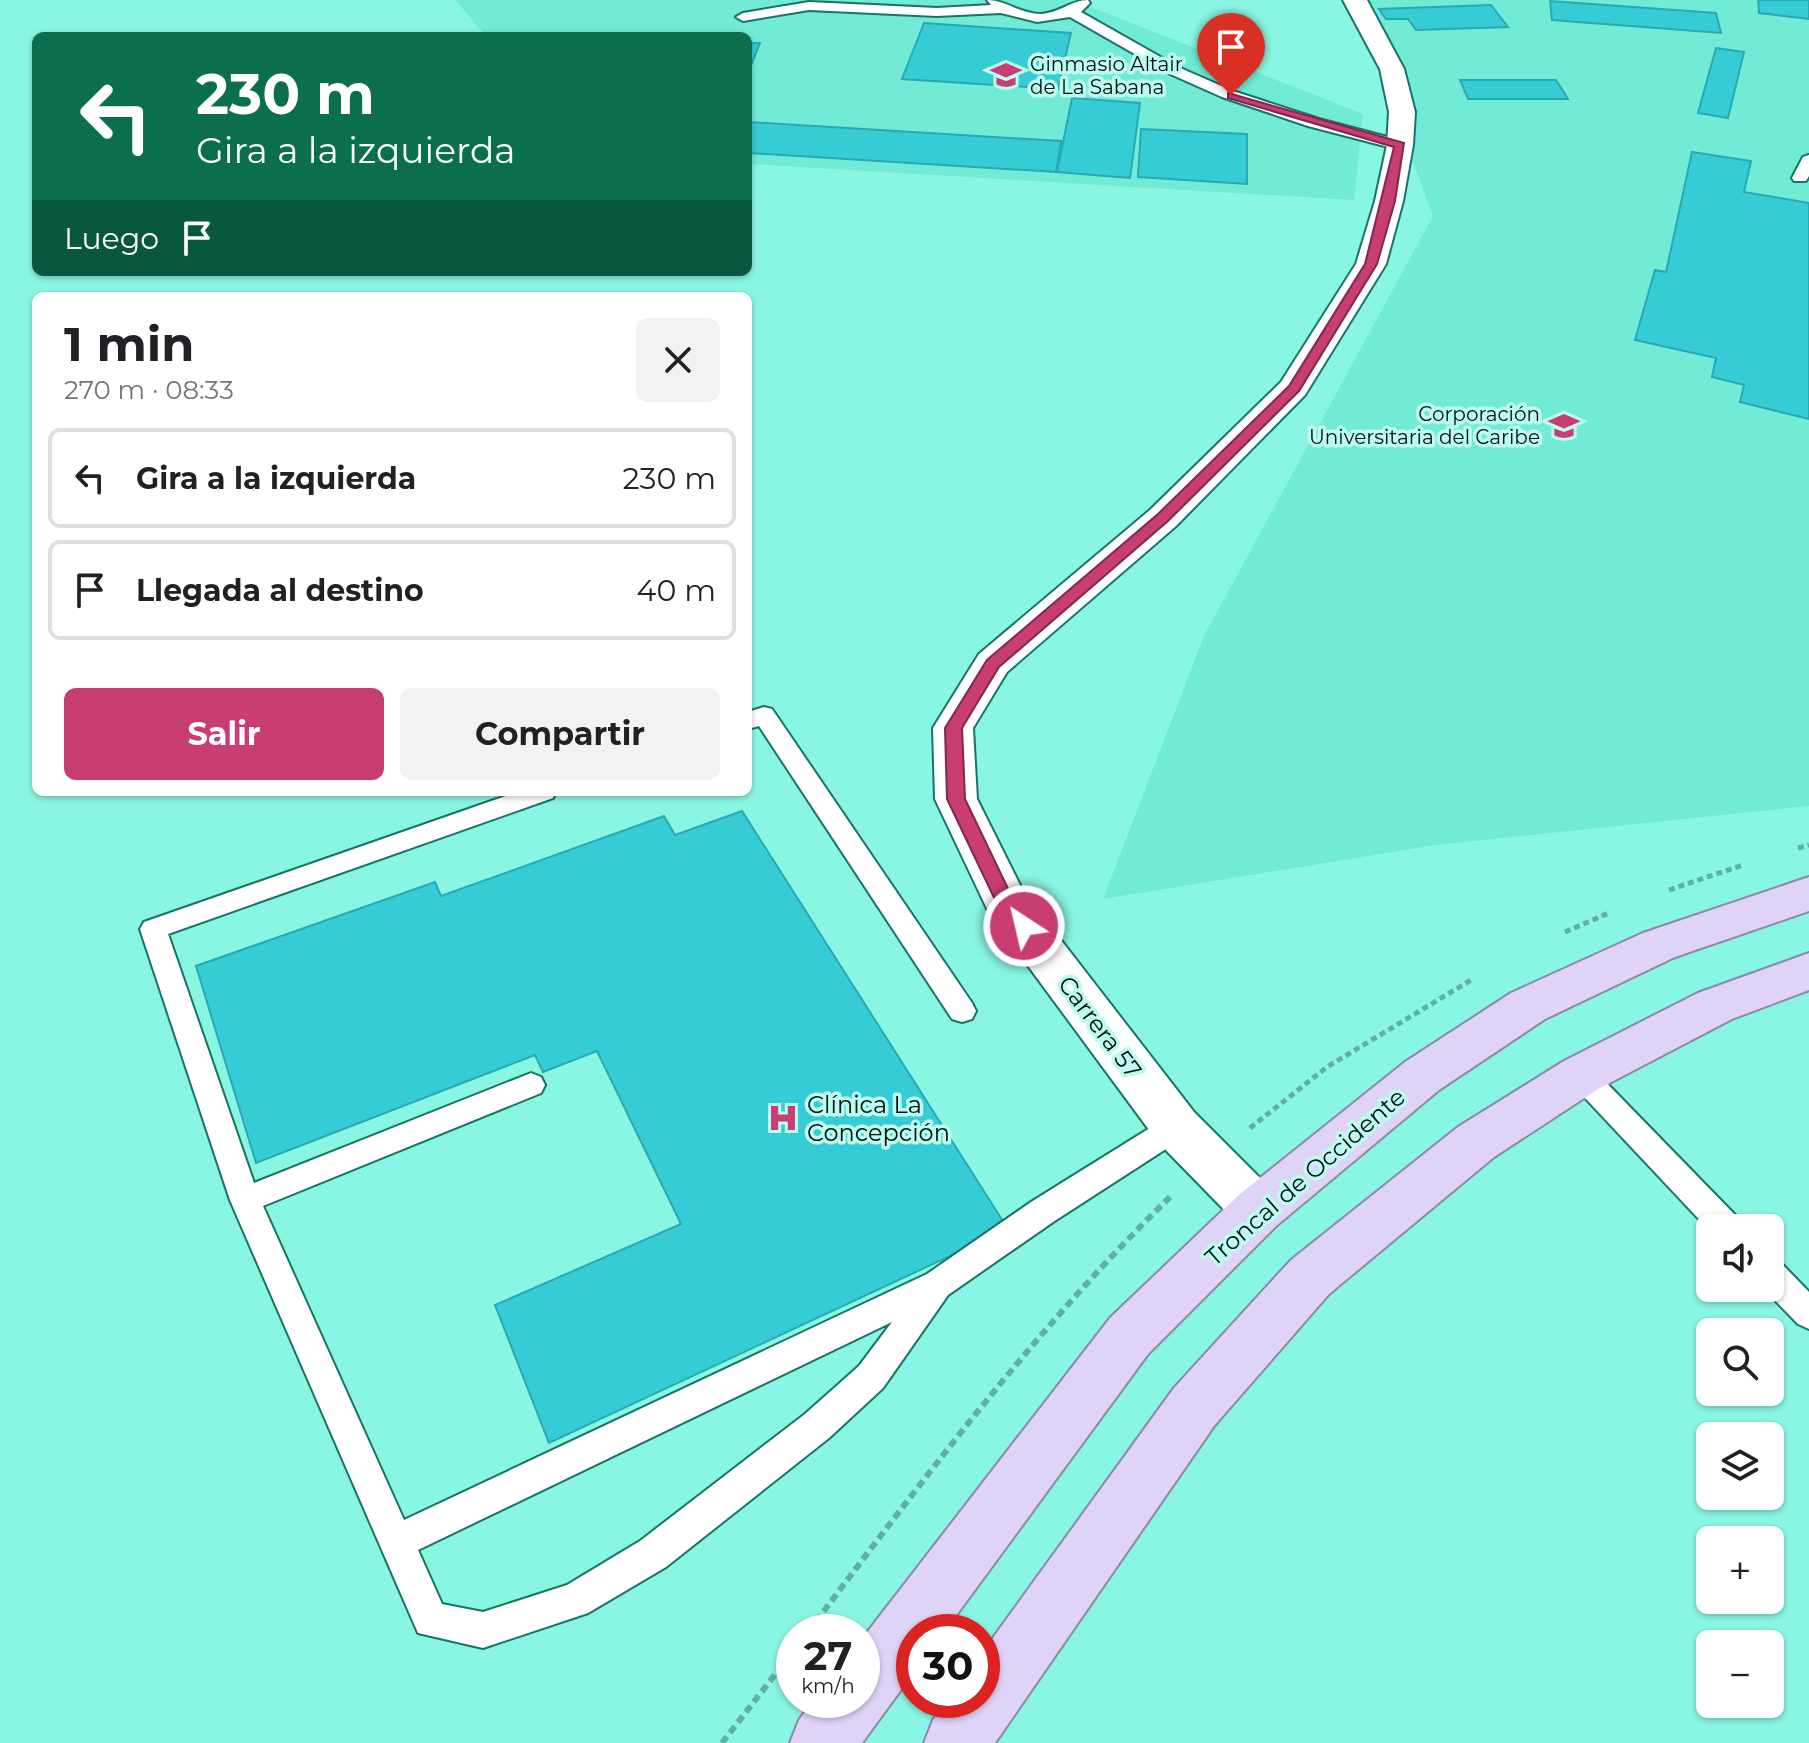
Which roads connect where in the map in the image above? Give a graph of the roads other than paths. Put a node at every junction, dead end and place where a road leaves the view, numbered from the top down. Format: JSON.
{"nodes":[{"id":1,"x":1355,"y":0,"type":"edge"},
{"id":2,"x":998,"y":4,"type":"edge"},
{"id":3,"x":1078,"y":6,"type":"edge"},
{"id":4,"x":743,"y":17,"type":"dead end"},
{"id":5,"x":1400,"y":145,"type":"junction"},
{"id":6,"x":1809,"y":160,"type":"edge"},
{"id":7,"x":1800,"y":178,"type":"dead end"},
{"id":8,"x":752,"y":720,"type":"edge"},
{"id":9,"x":533,"y":796,"type":"edge"},
{"id":10,"x":1809,"y":894,"type":"edge"},
{"id":11,"x":1809,"y":971,"type":"edge"},
{"id":12,"x":962,"y":1011,"type":"dead end"},
{"id":13,"x":1581,"y":1075,"type":"junction"},
{"id":14,"x":531,"y":1085,"type":"dead end"},
{"id":15,"x":1176,"y":1127,"type":"junction"},
{"id":16,"x":245,"y":1200,"type":"junction"},
{"id":17,"x":1258,"y":1210,"type":"junction"},
{"id":18,"x":1714,"y":1214,"type":"edge"},
{"id":19,"x":938,"y":1284,"type":"junction"},
{"id":20,"x":1784,"y":1288,"type":"edge"},
{"id":21,"x":1809,"y":1314,"type":"edge"},
{"id":22,"x":396,"y":1542,"type":"junction"},
{"id":23,"x":880,"y":1666,"type":"edge"},
{"id":24,"x":841,"y":1718,"type":"edge"},
{"id":25,"x":822,"y":1743,"type":"edge"},
{"id":26,"x":956,"y":1743,"type":"edge"}],
"edges":[{"from":1,"to":5,"type":"street","name":"Carrera 57"},
{"from":2,"to":3,"type":"lane"},
{"from":2,"to":4,"type":"lane"},
{"from":3,"to":5,"type":"lane"},
{"from":5,"to":15,"type":"street","name":"Carrera 57"},
{"from":6,"to":7,"type":"lane"},
{"from":8,"to":12,"type":"lane"},
{"from":9,"to":16,"type":"lane"},
{"from":10,"to":17,"type":"highway","name":"Troncal de Occidente"},
{"from":11,"to":13,"type":"highway"},
{"from":13,"to":18,"type":"lane"},
{"from":13,"to":26,"type":"highway"},
{"from":14,"to":16,"type":"lane"},
{"from":15,"to":17,"type":"street","name":"Carrera 57"},
{"from":15,"to":19,"type":"lane"},
{"from":16,"to":22,"type":"lane"},
{"from":17,"to":23,"type":"highway","name":"Troncal de Occidente"},
{"from":19,"to":22,"type":"lane"},
{"from":19,"to":22,"type":"lane"},
{"from":20,"to":21,"type":"lane"},
{"from":24,"to":25,"type":"highway"}]}
